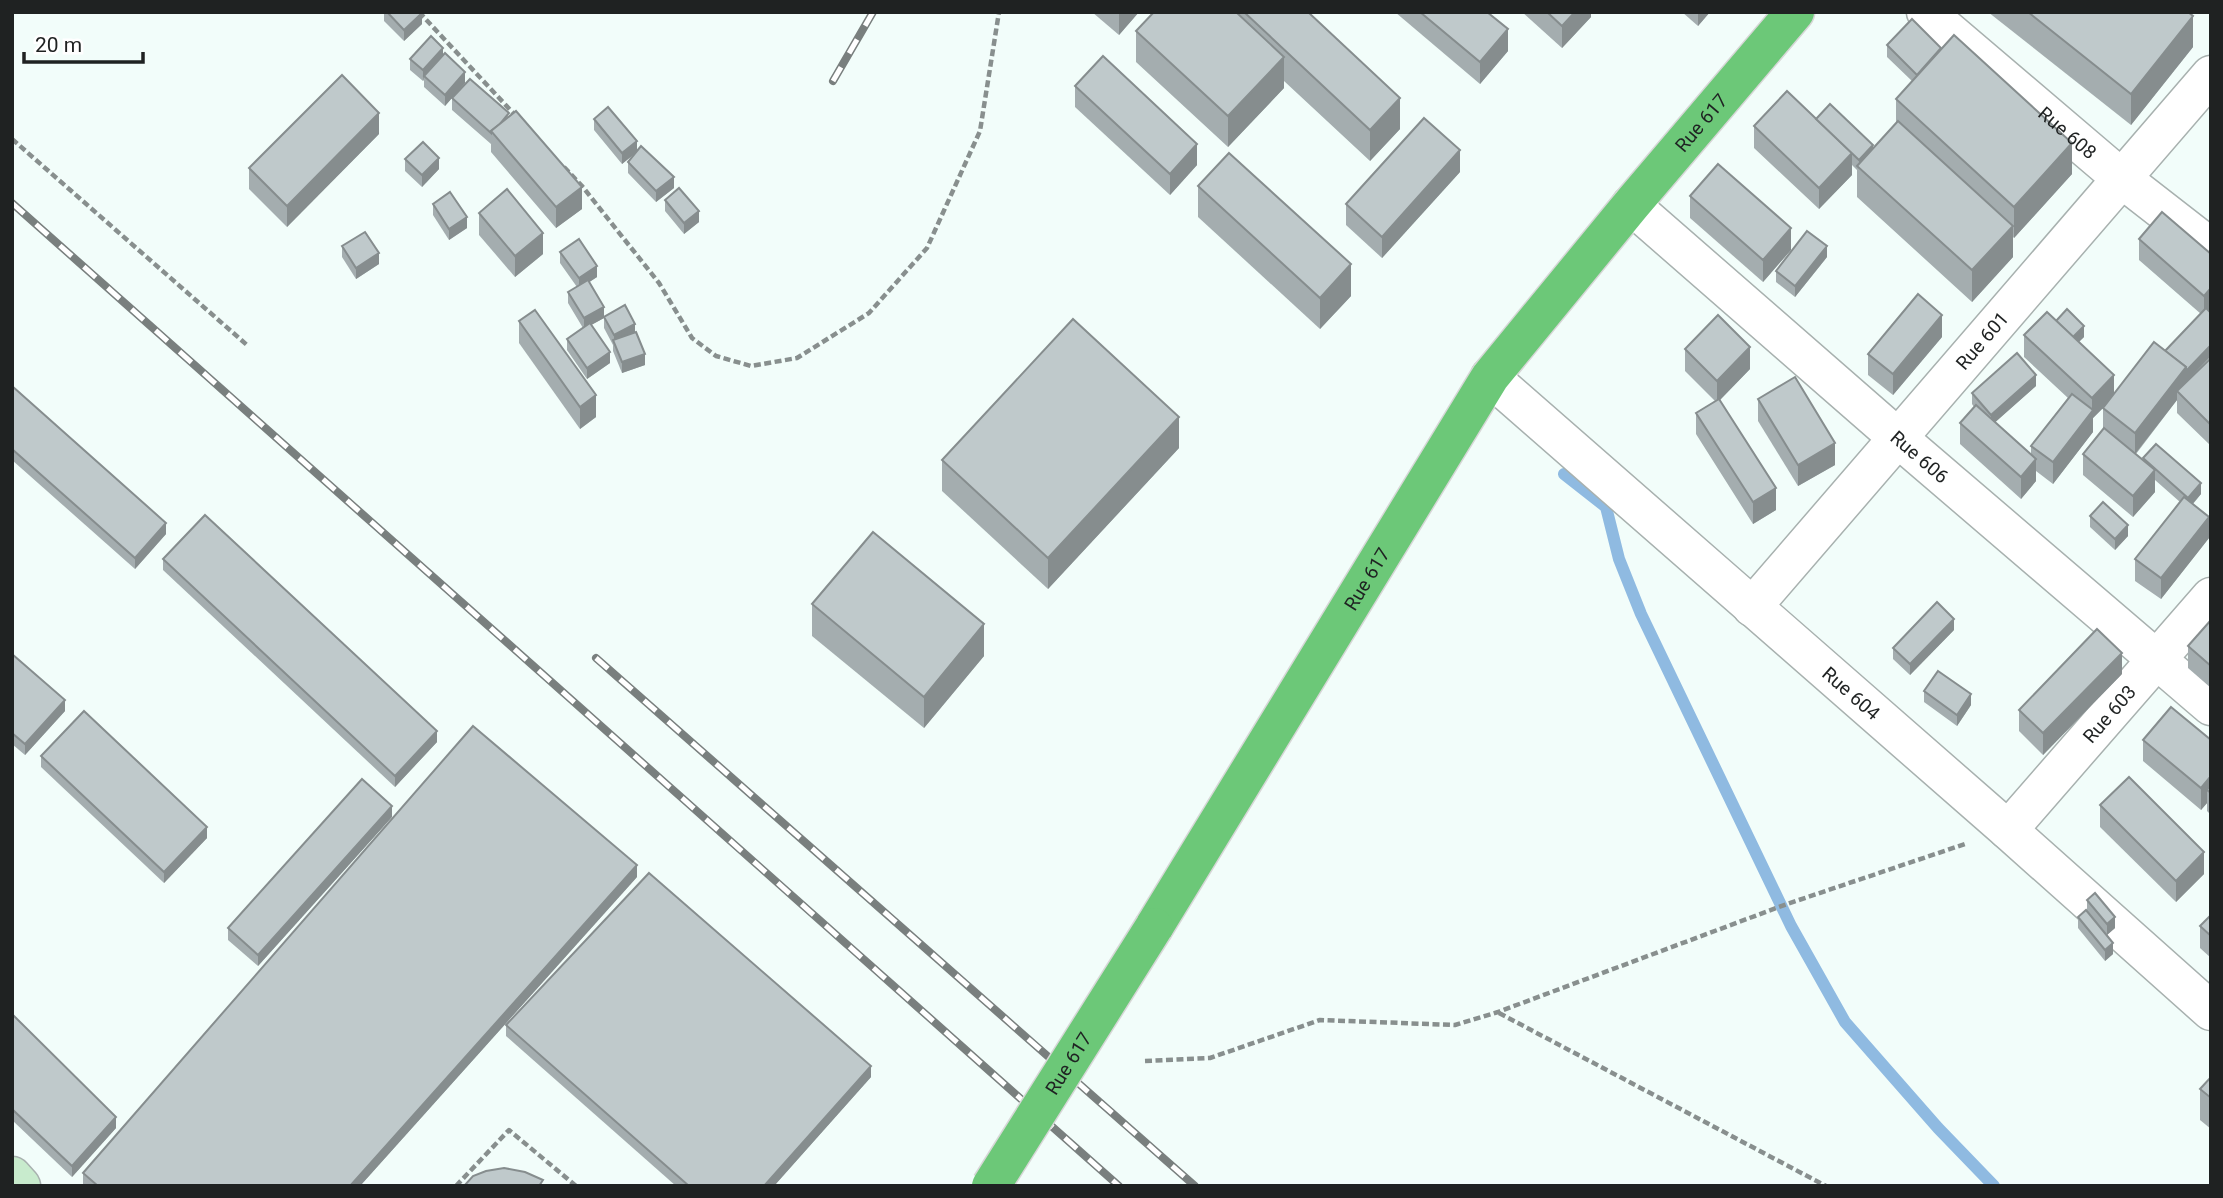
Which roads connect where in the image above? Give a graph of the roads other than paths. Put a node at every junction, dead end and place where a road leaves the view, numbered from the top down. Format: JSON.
{"nodes":[{"id":1,"x":1795,"y":12,"type":"edge"},
{"id":2,"x":1926,"y":12,"type":"edge"},
{"id":3,"x":2211,"y":75,"type":"edge"},
{"id":4,"x":2121,"y":178,"type":"junction"},
{"id":5,"x":1630,"y":205,"type":"junction"},
{"id":6,"x":2211,"y":248,"type":"edge"},
{"id":7,"x":1490,"y":377,"type":"junction"},
{"id":8,"x":1898,"y":438,"type":"junction"},
{"id":9,"x":2211,"y":597,"type":"edge"},
{"id":10,"x":1752,"y":607,"type":"junction"},
{"id":11,"x":2157,"y":659,"type":"junction"},
{"id":12,"x":2211,"y":706,"type":"edge"},
{"id":13,"x":2008,"y":830,"type":"junction"},
{"id":14,"x":2211,"y":1011,"type":"edge"},
{"id":15,"x":12,"y":1176,"type":"edge"},
{"id":16,"x":21,"y":1186,"type":"edge"},
{"id":17,"x":991,"y":1186,"type":"edge"}],
"edges":[{"from":1,"to":5,"type":"highway","name":"Rue 617"},
{"from":2,"to":4,"type":"street","name":"Rue 608"},
{"from":3,"to":4,"type":"street","name":"Rue 601"},
{"from":4,"to":6,"type":"street","name":"Rue 608"},
{"from":4,"to":8,"type":"street","name":"Rue 601"},
{"from":5,"to":7,"type":"highway","name":"Rue 617"},
{"from":5,"to":8,"type":"street","name":"Rue 606"},
{"from":7,"to":10,"type":"street","name":"Rue 604"},
{"from":7,"to":17,"type":"highway","name":"Rue 617","bridge":true},
{"from":8,"to":10,"type":"street","name":"Rue 601"},
{"from":8,"to":11,"type":"street","name":"Rue 606"},
{"from":9,"to":11,"type":"street","name":"Rue 603"},
{"from":10,"to":13,"type":"street","name":"Rue 604"},
{"from":11,"to":12,"type":"street","name":"Rue 606"},
{"from":11,"to":13,"type":"street","name":"Rue 603"},
{"from":13,"to":14,"type":"street","name":"Rue 604"},
{"from":15,"to":16,"type":"main road"}]}
